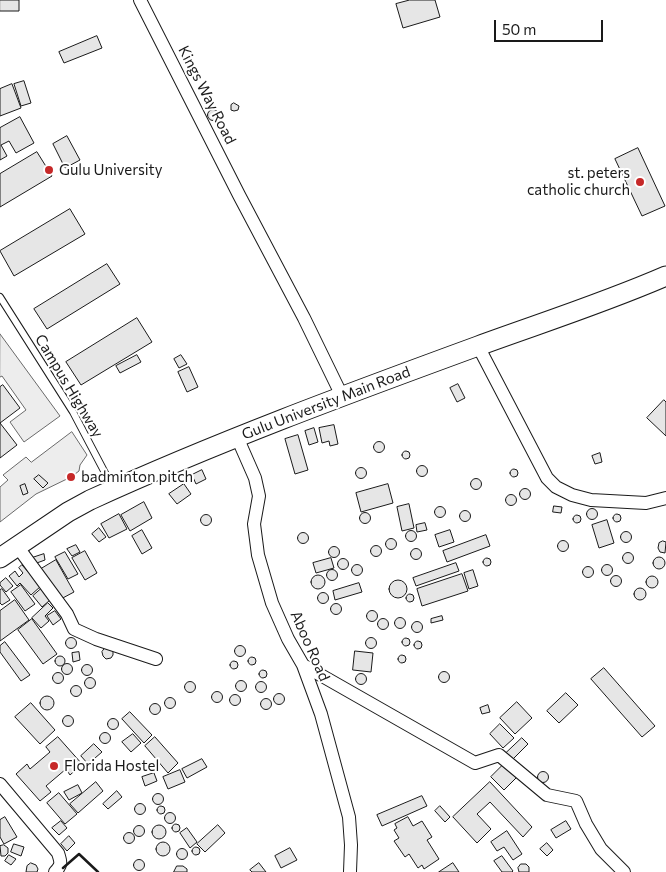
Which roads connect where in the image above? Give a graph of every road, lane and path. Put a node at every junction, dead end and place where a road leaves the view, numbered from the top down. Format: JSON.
{"nodes":[{"id":1,"x":140,"y":0,"type":"edge"},
{"id":2,"x":666,"y":276,"type":"edge"},
{"id":3,"x":0,"y":297,"type":"edge"},
{"id":4,"x":478,"y":346,"type":"junction"},
{"id":5,"x":342,"y":396,"type":"junction"},
{"id":6,"x":237,"y":437,"type":"junction"},
{"id":7,"x":114,"y":489,"type":"junction"},
{"id":8,"x":666,"y":498,"type":"edge"},
{"id":9,"x":17,"y":546,"type":"junction"},
{"id":10,"x":0,"y":558,"type":"edge"},
{"id":11,"x":156,"y":659,"type":"dead end"},
{"id":12,"x":303,"y":665,"type":"junction"},
{"id":13,"x":0,"y":784,"type":"edge"},
{"id":14,"x":55,"y":872,"type":"edge"},
{"id":15,"x":350,"y":872,"type":"edge"},
{"id":16,"x":624,"y":872,"type":"edge"}],
"edges":[{"from":1,"to":5,"type":"street","name":"Kings Way Road"},
{"from":2,"to":4,"type":"street","name":"Gulu University Main Road"},
{"from":3,"to":7,"type":"lane","name":"Campus Highway"},
{"from":4,"to":5,"type":"street","name":"Gulu University Main Road"},
{"from":4,"to":8,"type":"street"},
{"from":5,"to":6,"type":"street","name":"Gulu University Main Road"},
{"from":6,"to":7,"type":"street","name":"Gulu University Main Road"},
{"from":6,"to":12,"type":"street","name":"Aboo Road"},
{"from":7,"to":9,"type":"street","name":"Gulu University Main Road"},
{"from":9,"to":10,"type":"street","name":"Gulu University Main Road"},
{"from":9,"to":11,"type":"street"},
{"from":12,"to":15,"type":"street","name":"Aboo Road"},
{"from":12,"to":16,"type":"street"},
{"from":13,"to":14,"type":"street"}]}
